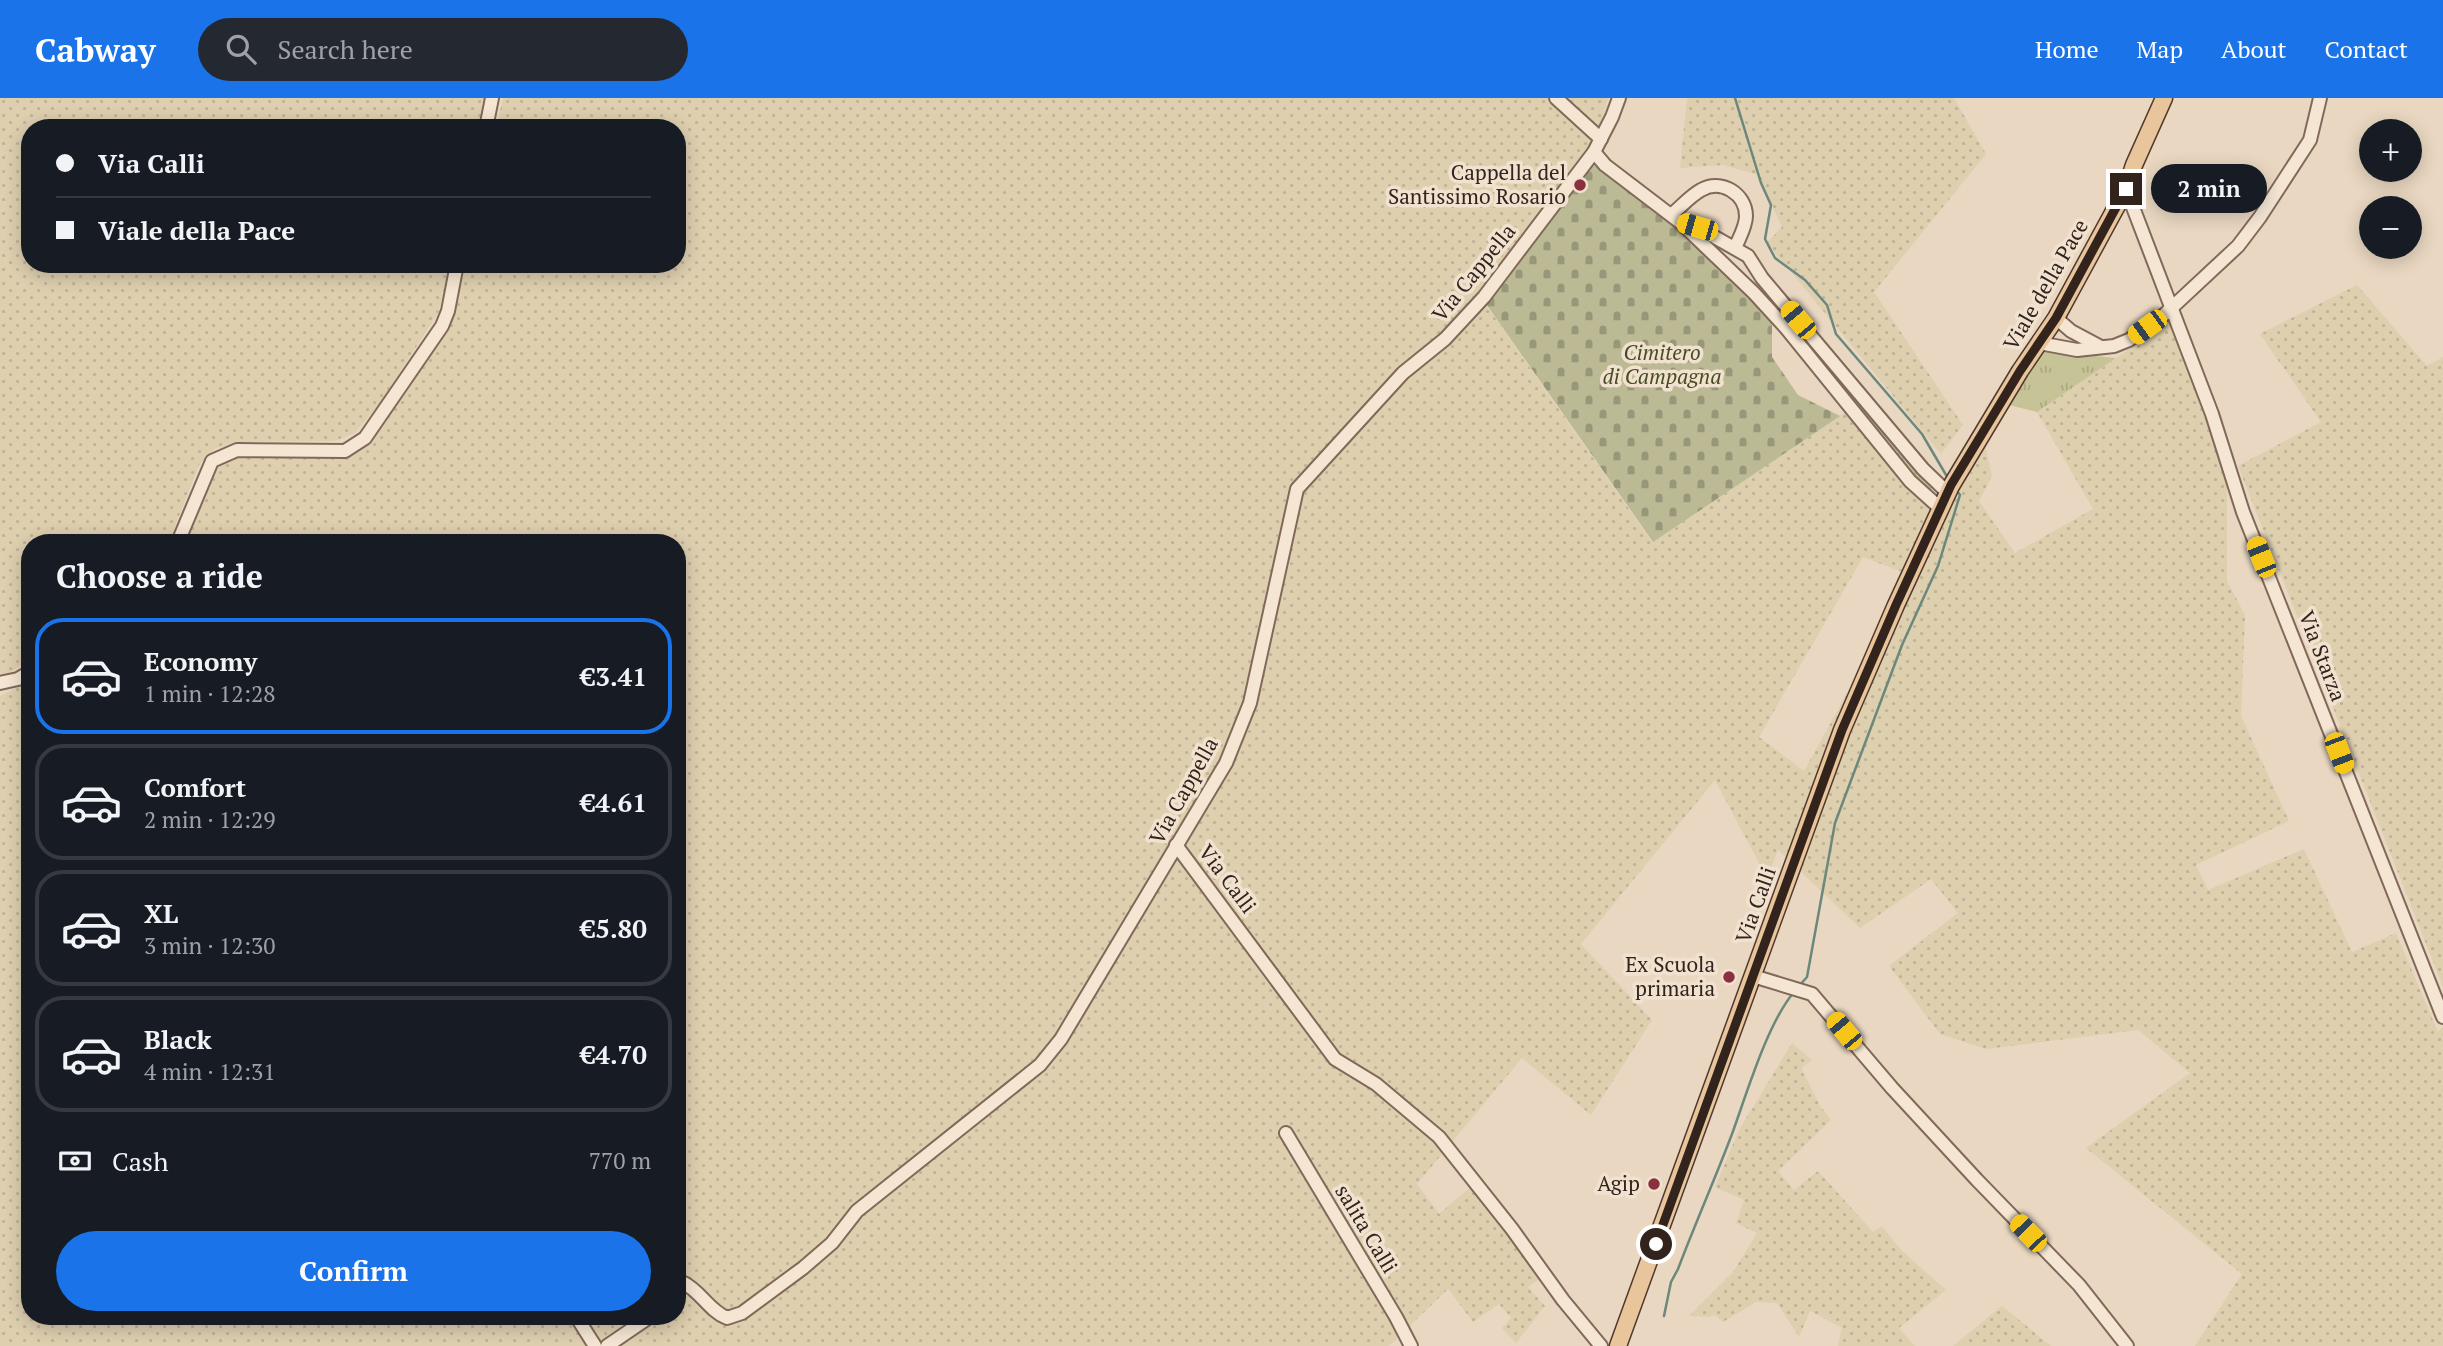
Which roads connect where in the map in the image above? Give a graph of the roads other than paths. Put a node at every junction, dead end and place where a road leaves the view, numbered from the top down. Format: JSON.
{"nodes":[{"id":1,"x":492,"y":98,"type":"edge"},
{"id":2,"x":1556,"y":98,"type":"edge"},
{"id":3,"x":1619,"y":98,"type":"edge"},
{"id":4,"x":2164,"y":98,"type":"edge"},
{"id":5,"x":2317,"y":100,"type":"edge"},
{"id":6,"x":488,"y":119,"type":"edge"},
{"id":7,"x":1601,"y":139,"type":"junction"},
{"id":8,"x":1594,"y":152,"type":"junction"},
{"id":9,"x":2126,"y":189,"type":"junction"},
{"id":10,"x":1676,"y":219,"type":"junction"},
{"id":11,"x":1735,"y":248,"type":"junction"},
{"id":12,"x":455,"y":273,"type":"edge"},
{"id":13,"x":2172,"y":307,"type":"junction"},
{"id":14,"x":2056,"y":318,"type":"junction"},
{"id":15,"x":2039,"y":343,"type":"junction"},
{"id":16,"x":2101,"y":348,"type":"junction"},
{"id":17,"x":1950,"y":489,"type":"junction"},
{"id":18,"x":1941,"y":509,"type":"junction"},
{"id":19,"x":181,"y":534,"type":"edge"},
{"id":20,"x":21,"y":678,"type":"edge"},
{"id":21,"x":0,"y":682,"type":"edge"},
{"id":22,"x":1176,"y":845,"type":"junction"},
{"id":23,"x":1753,"y":976,"type":"junction"},
{"id":24,"x":2443,"y":1017,"type":"edge"},
{"id":25,"x":1286,"y":1133,"type":"dead end"},
{"id":26,"x":686,"y":1284,"type":"edge"},
{"id":27,"x":582,"y":1325,"type":"edge"},
{"id":28,"x":638,"y":1325,"type":"edge"},
{"id":29,"x":595,"y":1346,"type":"edge"},
{"id":30,"x":607,"y":1346,"type":"edge"},
{"id":31,"x":1410,"y":1346,"type":"edge"},
{"id":32,"x":1601,"y":1346,"type":"edge"},
{"id":33,"x":1618,"y":1346,"type":"edge"},
{"id":34,"x":2127,"y":1346,"type":"edge"}],
"edges":[{"from":1,"to":6,"type":"street"},
{"from":2,"to":7,"type":"street"},
{"from":3,"to":7,"type":"street","name":"Via Cappella"},
{"from":4,"to":9,"type":"main road","name":"Viale della Pace"},
{"from":5,"to":13,"type":"street"},
{"from":7,"to":8,"type":"street","name":"Via Cappella"},
{"from":8,"to":10,"type":"street"},
{"from":8,"to":22,"type":"street","name":"Via Cappella"},
{"from":9,"to":13,"type":"street","name":"Via Starza"},
{"from":9,"to":14,"type":"main road","name":"Viale della Pace"},
{"from":10,"to":11,"type":"street"},
{"from":10,"to":11,"type":"street"},
{"from":10,"to":18,"type":"street"},
{"from":11,"to":17,"type":"street"},
{"from":12,"to":19,"type":"street"},
{"from":13,"to":16,"type":"street"},
{"from":13,"to":24,"type":"street","name":"Via Starza"},
{"from":14,"to":15,"type":"main road","name":"Viale della Pace"},
{"from":14,"to":16,"type":"street"},
{"from":15,"to":16,"type":"street"},
{"from":15,"to":17,"type":"main road","name":"Viale della Pace"},
{"from":17,"to":18,"type":"main road","name":"Via Calli"},
{"from":18,"to":23,"type":"main road","name":"Via Calli"},
{"from":20,"to":21,"type":"street"},
{"from":22,"to":26,"type":"street","name":"Via Cappella"},
{"from":22,"to":32,"type":"street","name":"Via Calli"},
{"from":23,"to":33,"type":"main road","name":"Via Calli"},
{"from":23,"to":34,"type":"street"},
{"from":25,"to":31,"type":"street","name":"salita Calli"},
{"from":27,"to":29,"type":"street"},
{"from":28,"to":30,"type":"street"}]}
